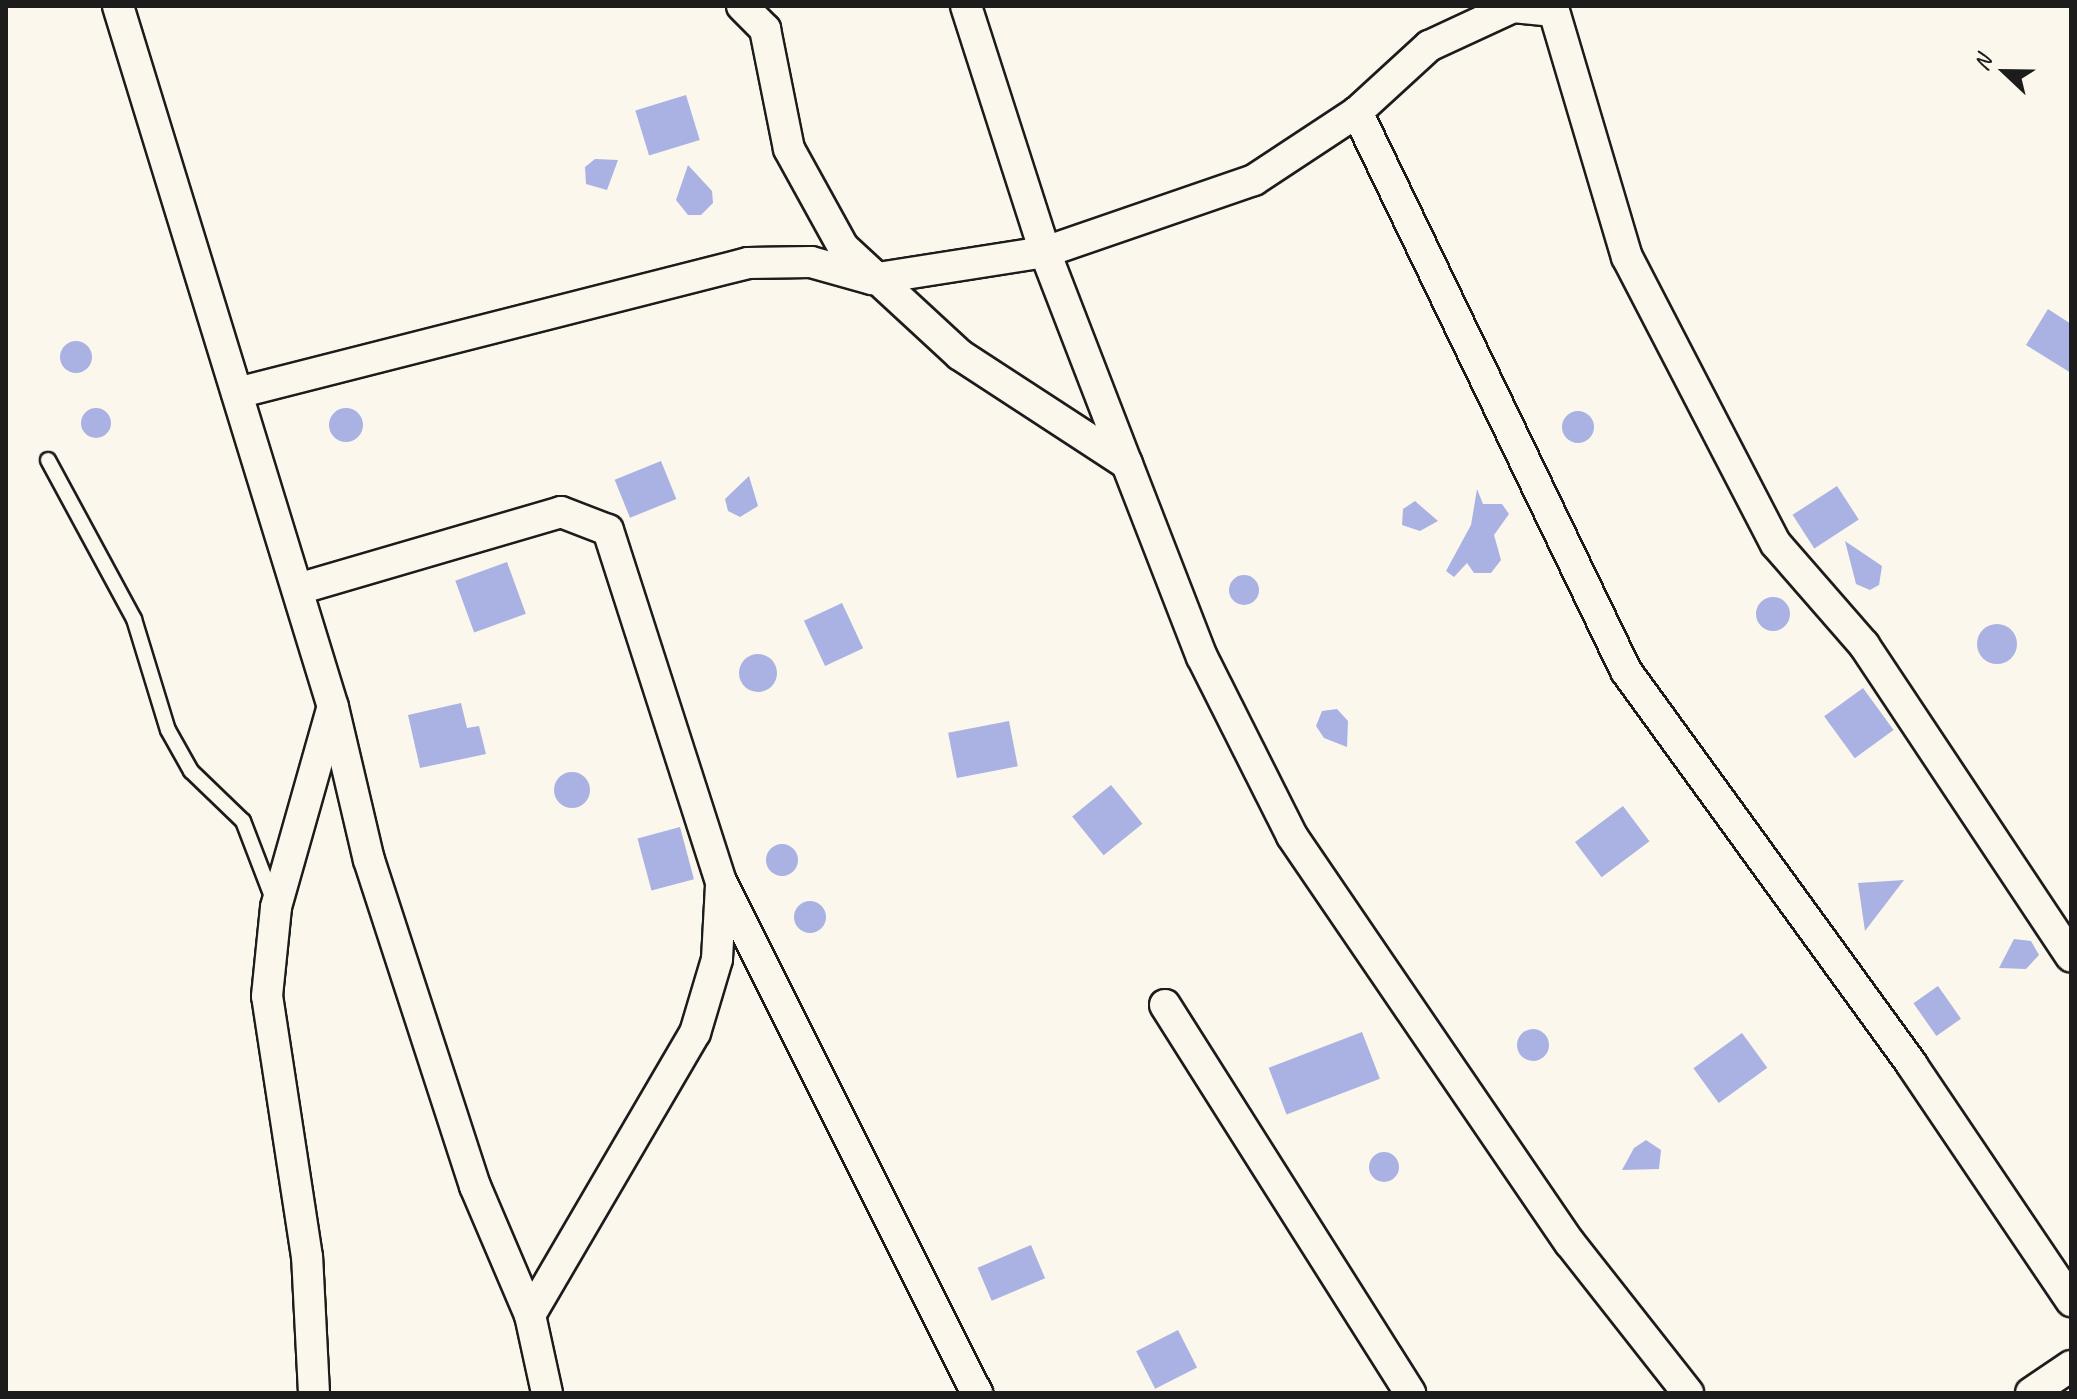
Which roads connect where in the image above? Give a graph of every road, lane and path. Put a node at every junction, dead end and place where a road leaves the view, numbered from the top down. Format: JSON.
{"nodes":[{"id":1,"x":118,"y":6,"type":"edge"},
{"id":2,"x":742,"y":6,"type":"edge"},
{"id":3,"x":966,"y":6,"type":"edge"},
{"id":4,"x":1512,"y":7,"type":"edge"},
{"id":5,"x":1554,"y":8,"type":"edge"},
{"id":6,"x":1357,"y":112,"type":"junction"},
{"id":7,"x":1045,"y":252,"type":"junction"},
{"id":8,"x":872,"y":279,"type":"junction"},
{"id":9,"x":237,"y":393,"type":"junction"},
{"id":10,"x":48,"y":460,"type":"dead end"},
{"id":11,"x":1127,"y":464,"type":"junction"},
{"id":12,"x":298,"y":589,"type":"junction"},
{"id":13,"x":333,"y":707,"type":"junction"},
{"id":14,"x":721,"y":882,"type":"junction"},
{"id":15,"x":276,"y":907,"type":"junction"},
{"id":16,"x":2071,"y":957,"type":"edge"},
{"id":17,"x":1165,"y":1005,"type":"dead end"},
{"id":18,"x":2071,"y":1301,"type":"edge"},
{"id":19,"x":530,"y":1315,"type":"junction"},
{"id":20,"x":2071,"y":1366,"type":"edge"},
{"id":21,"x":314,"y":1393,"type":"edge"},
{"id":22,"x":547,"y":1393,"type":"edge"},
{"id":23,"x":977,"y":1393,"type":"edge"},
{"id":24,"x":1410,"y":1393,"type":"edge"},
{"id":25,"x":1688,"y":1393,"type":"edge"},
{"id":26,"x":2031,"y":1393,"type":"edge"}],
"edges":[{"from":1,"to":9,"type":"street"},
{"from":2,"to":8,"type":"street"},
{"from":3,"to":7,"type":"street"},
{"from":4,"to":5,"type":"street"},
{"from":4,"to":6,"type":"street"},
{"from":5,"to":16,"type":"street"},
{"from":6,"to":7,"type":"street"},
{"from":6,"to":18,"type":"street"},
{"from":7,"to":8,"type":"street"},
{"from":7,"to":11,"type":"street"},
{"from":8,"to":9,"type":"street"},
{"from":8,"to":11,"type":"street"},
{"from":9,"to":12,"type":"street"},
{"from":10,"to":15,"type":"lane"},
{"from":11,"to":25,"type":"street"},
{"from":12,"to":13,"type":"street"},
{"from":12,"to":14,"type":"street"},
{"from":13,"to":15,"type":"street"},
{"from":13,"to":19,"type":"street"},
{"from":14,"to":19,"type":"street"},
{"from":14,"to":23,"type":"street"},
{"from":15,"to":21,"type":"street"},
{"from":17,"to":24,"type":"street"},
{"from":19,"to":22,"type":"street"},
{"from":20,"to":26,"type":"street"}]}
